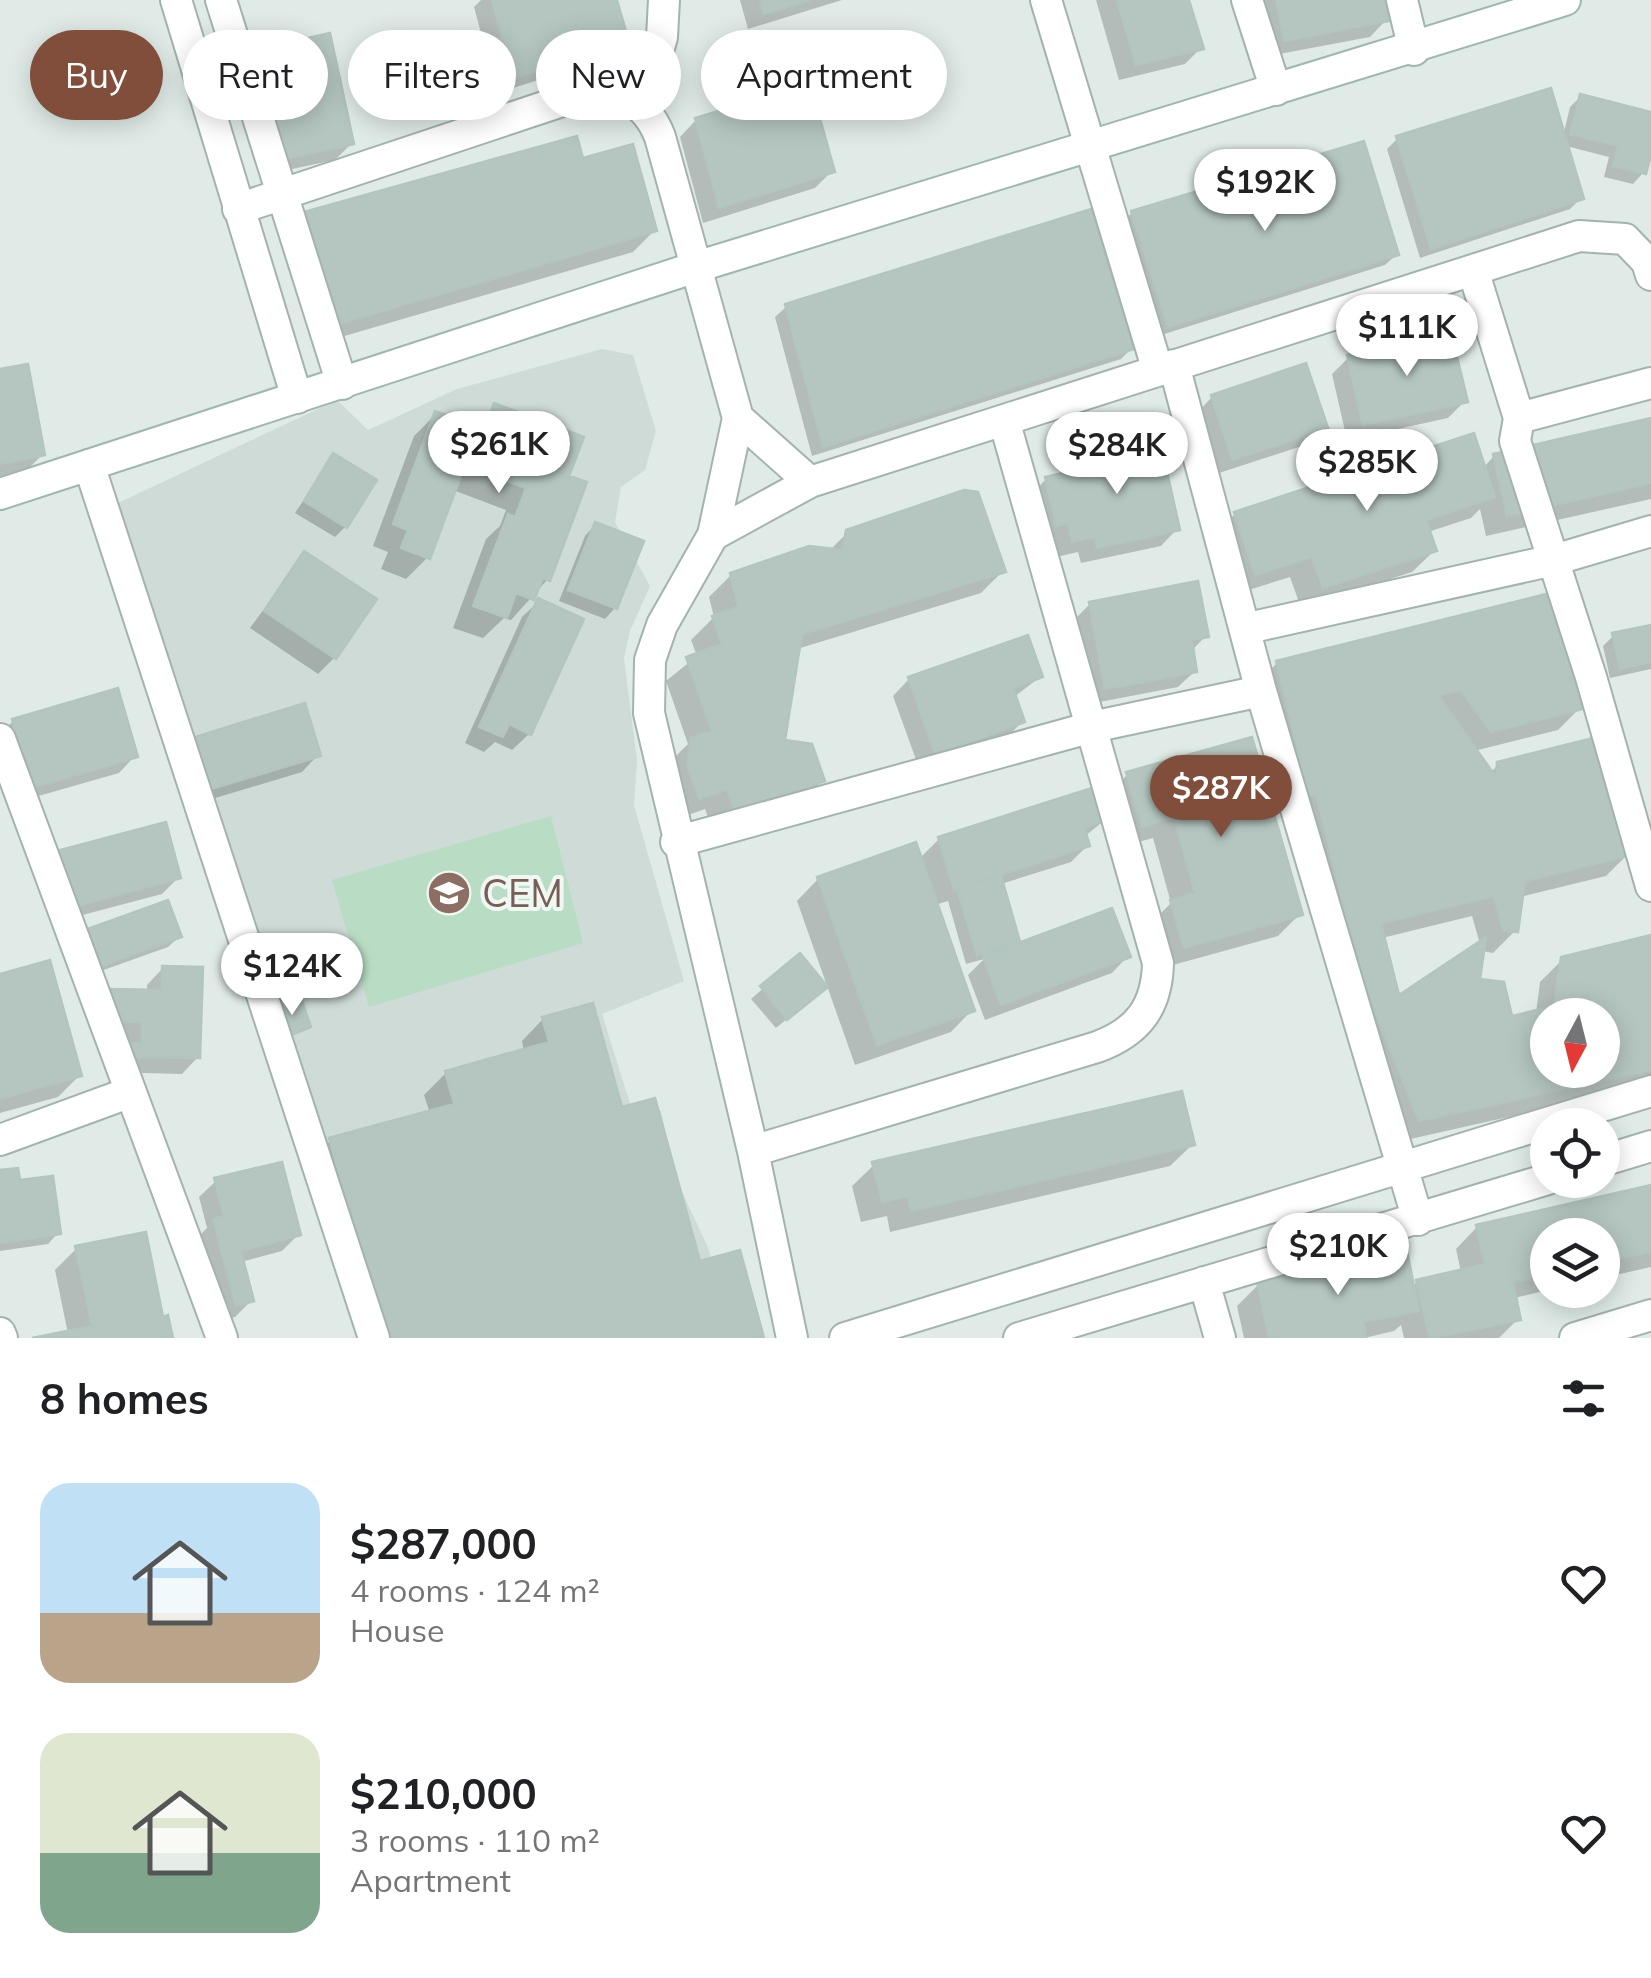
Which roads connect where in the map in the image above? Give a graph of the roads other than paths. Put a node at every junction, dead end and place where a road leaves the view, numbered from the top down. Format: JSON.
{"nodes":[{"id":1,"x":176,"y":0,"type":"edge"},
{"id":2,"x":221,"y":0,"type":"edge"},
{"id":3,"x":664,"y":0,"type":"edge"},
{"id":4,"x":1046,"y":0,"type":"edge"},
{"id":5,"x":1247,"y":0,"type":"edge"},
{"id":6,"x":1402,"y":0,"type":"edge"},
{"id":7,"x":1565,"y":0,"type":"edge"},
{"id":8,"x":662,"y":30,"type":"edge"},
{"id":9,"x":1414,"y":50,"type":"junction"},
{"id":10,"x":1276,"y":90,"type":"junction"},
{"id":11,"x":536,"y":111,"type":"edge"},
{"id":12,"x":650,"y":120,"type":"edge"},
{"id":13,"x":1090,"y":144,"type":"junction"},
{"id":14,"x":284,"y":194,"type":"junction"},
{"id":15,"x":238,"y":209,"type":"junction"},
{"id":16,"x":696,"y":267,"type":"junction"},
{"id":17,"x":1473,"y":270,"type":"junction"},
{"id":18,"x":1651,"y":276,"type":"edge"},
{"id":19,"x":1166,"y":368,"type":"junction"},
{"id":20,"x":342,"y":384,"type":"junction"},
{"id":21,"x":1651,"y":384,"type":"edge"},
{"id":22,"x":297,"y":398,"type":"junction"},
{"id":23,"x":738,"y":418,"type":"junction"},
{"id":24,"x":1519,"y":418,"type":"junction"},
{"id":25,"x":1004,"y":420,"type":"junction"},
{"id":26,"x":89,"y":465,"type":"junction"},
{"id":27,"x":810,"y":482,"type":"junction"},
{"id":28,"x":0,"y":494,"type":"edge"},
{"id":29,"x":1651,"y":531,"type":"edge"},
{"id":30,"x":714,"y":534,"type":"junction"},
{"id":31,"x":1554,"y":560,"type":"junction"},
{"id":32,"x":1248,"y":628,"type":"junction"},
{"id":33,"x":1261,"y":691,"type":"junction"},
{"id":34,"x":1092,"y":726,"type":"junction"},
{"id":35,"x":0,"y":739,"type":"edge"},
{"id":36,"x":676,"y":842,"type":"junction"},
{"id":37,"x":1651,"y":886,"type":"edge"},
{"id":38,"x":1651,"y":1091,"type":"edge"},
{"id":39,"x":131,"y":1092,"type":"junction"},
{"id":40,"x":0,"y":1140,"type":"edge"},
{"id":41,"x":1651,"y":1146,"type":"edge"},
{"id":42,"x":753,"y":1151,"type":"junction"},
{"id":43,"x":1620,"y":1156,"type":"edge"},
{"id":44,"x":1402,"y":1164,"type":"junction"},
{"id":45,"x":1530,"y":1185,"type":"edge"},
{"id":46,"x":1418,"y":1220,"type":"junction"},
{"id":47,"x":1204,"y":1282,"type":"junction"},
{"id":48,"x":1651,"y":1315,"type":"edge"},
{"id":49,"x":222,"y":1338,"type":"edge"},
{"id":50,"x":374,"y":1338,"type":"edge"},
{"id":51,"x":792,"y":1338,"type":"edge"},
{"id":52,"x":845,"y":1338,"type":"edge"},
{"id":53,"x":1019,"y":1338,"type":"edge"},
{"id":54,"x":1220,"y":1338,"type":"edge"},
{"id":55,"x":1576,"y":1338,"type":"edge"}],
"edges":[{"from":1,"to":15,"type":"street"},
{"from":2,"to":14,"type":"street"},
{"from":3,"to":8,"type":"street"},
{"from":4,"to":13,"type":"street"},
{"from":5,"to":10,"type":"street"},
{"from":6,"to":9,"type":"street"},
{"from":7,"to":9,"type":"street"},
{"from":9,"to":10,"type":"street"},
{"from":10,"to":13,"type":"street"},
{"from":11,"to":14,"type":"street"},
{"from":12,"to":16,"type":"street"},
{"from":13,"to":16,"type":"street"},
{"from":13,"to":19,"type":"street"},
{"from":14,"to":15,"type":"street"},
{"from":14,"to":20,"type":"street"},
{"from":15,"to":22,"type":"street"},
{"from":16,"to":20,"type":"street"},
{"from":16,"to":23,"type":"street"},
{"from":17,"to":18,"type":"street"},
{"from":17,"to":19,"type":"street"},
{"from":17,"to":24,"type":"street"},
{"from":19,"to":25,"type":"street"},
{"from":19,"to":32,"type":"street"},
{"from":20,"to":22,"type":"street"},
{"from":21,"to":24,"type":"street"},
{"from":22,"to":26,"type":"street"},
{"from":23,"to":27,"type":"street"},
{"from":23,"to":30,"type":"street"},
{"from":24,"to":31,"type":"street"},
{"from":25,"to":27,"type":"street"},
{"from":25,"to":34,"type":"street"},
{"from":26,"to":28,"type":"street"},
{"from":26,"to":50,"type":"street"},
{"from":27,"to":30,"type":"street"},
{"from":29,"to":31,"type":"street"},
{"from":30,"to":36,"type":"street"},
{"from":31,"to":32,"type":"street"},
{"from":31,"to":37,"type":"street"},
{"from":32,"to":33,"type":"street"},
{"from":33,"to":34,"type":"street"},
{"from":33,"to":44,"type":"street"},
{"from":34,"to":36,"type":"street"},
{"from":34,"to":42,"type":"street"},
{"from":35,"to":39,"type":"street"},
{"from":36,"to":42,"type":"street"},
{"from":38,"to":44,"type":"street"},
{"from":39,"to":40,"type":"street"},
{"from":39,"to":49,"type":"street"},
{"from":41,"to":43,"type":"street"},
{"from":42,"to":51,"type":"street"},
{"from":44,"to":46,"type":"street"},
{"from":44,"to":52,"type":"street"},
{"from":45,"to":46,"type":"street"},
{"from":46,"to":47,"type":"street"},
{"from":47,"to":53,"type":"street"},
{"from":47,"to":54,"type":"street"},
{"from":48,"to":55,"type":"street"}]}
